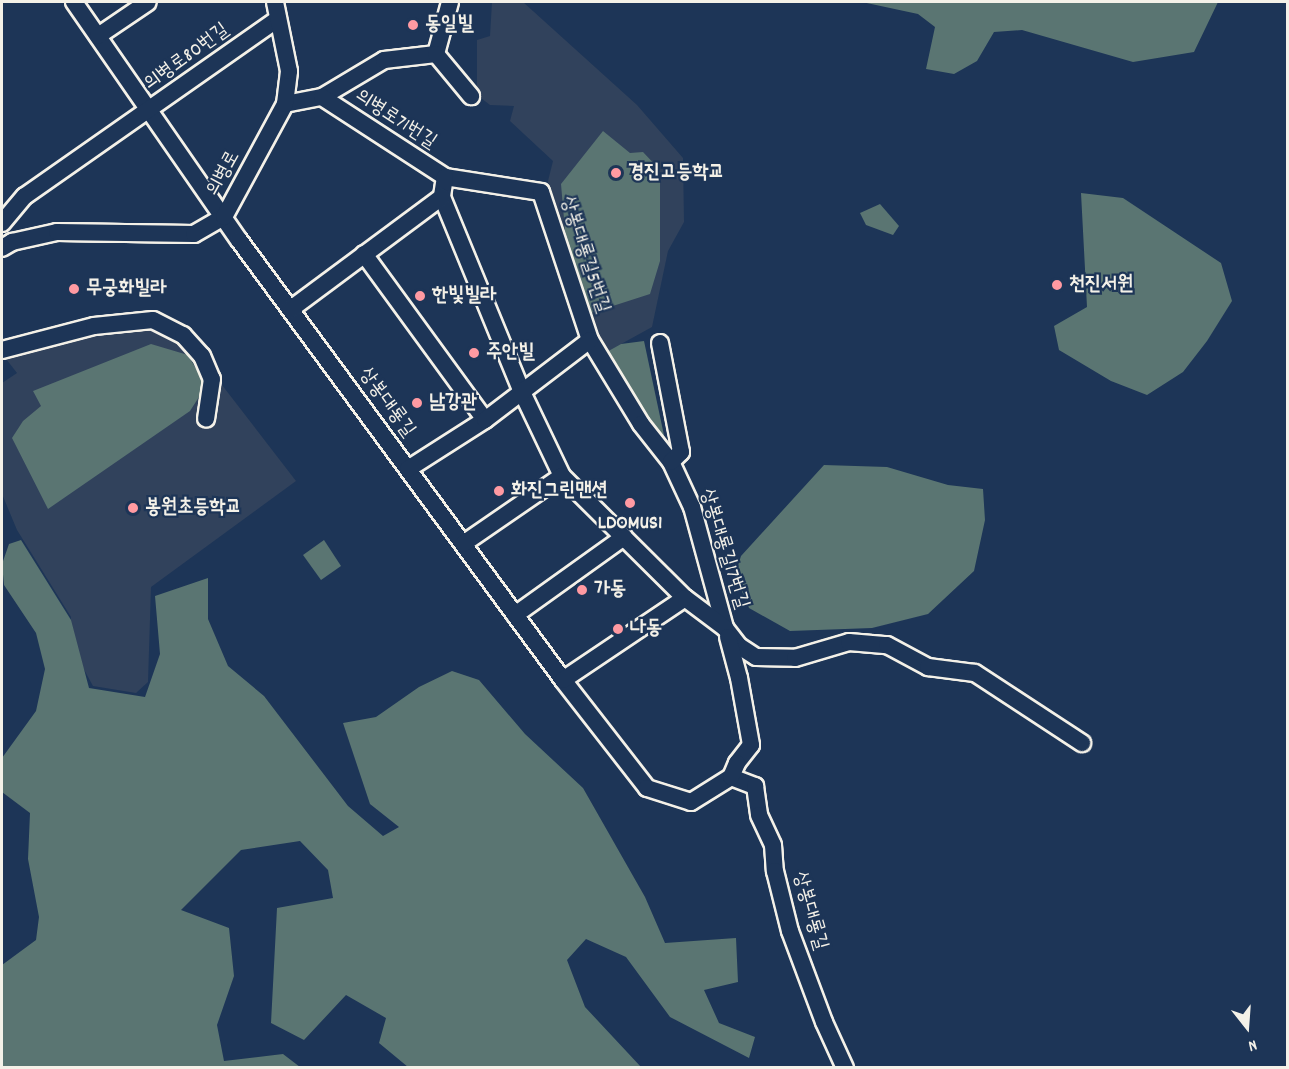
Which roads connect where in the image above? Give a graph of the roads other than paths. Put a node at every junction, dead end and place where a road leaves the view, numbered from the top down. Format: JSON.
{"nodes":[{"id":1,"x":74,"y":2,"type":"edge"},
{"id":2,"x":148,"y":2,"type":"edge"},
{"id":3,"x":275,"y":2,"type":"edge"},
{"id":4,"x":450,"y":2,"type":"edge"},
{"id":5,"x":278,"y":19,"type":"junction"},
{"id":6,"x":98,"y":36,"type":"junction"},
{"id":7,"x":436,"y":54,"type":"junction"},
{"id":8,"x":471,"y":96,"type":"dead end"},
{"id":9,"x":322,"y":98,"type":"junction"},
{"id":10,"x":285,"y":104,"type":"junction"},
{"id":11,"x":150,"y":111,"type":"junction"},
{"id":12,"x":445,"y":177,"type":"junction"},
{"id":13,"x":442,"y":197,"type":"junction"},
{"id":14,"x":224,"y":217,"type":"junction"},
{"id":15,"x":2,"y":223,"type":"edge"},
{"id":16,"x":2,"y":248,"type":"edge"},
{"id":17,"x":364,"y":254,"type":"junction"},
{"id":18,"x":291,"y":309,"type":"junction"},
{"id":19,"x":590,"y":340,"type":"junction"},
{"id":20,"x":660,"y":343,"type":"dead end"},
{"id":21,"x":2,"y":350,"type":"edge"},
{"id":22,"x":522,"y":390,"type":"junction"},
{"id":23,"x":206,"y":419,"type":"dead end"},
{"id":24,"x":485,"y":420,"type":"junction"},
{"id":25,"x":671,"y":462,"type":"junction"},
{"id":26,"x":408,"y":469,"type":"junction"},
{"id":27,"x":561,"y":476,"type":"junction"},
{"id":28,"x":624,"y":537,"type":"junction"},
{"id":29,"x":463,"y":544,"type":"junction"},
{"id":30,"x":685,"y":598,"type":"junction"},
{"id":31,"x":515,"y":615,"type":"junction"},
{"id":32,"x":725,"y":628,"type":"junction"},
{"id":33,"x":563,"y":680,"type":"junction"},
{"id":34,"x":1082,"y":743,"type":"dead end"},
{"id":35,"x":731,"y":777,"type":"junction"},
{"id":36,"x":845,"y":1068,"type":"edge"}],
"edges":[{"from":1,"to":6,"type":"street","name":"의병로80번길"},
{"from":2,"to":6,"type":"street"},
{"from":3,"to":5,"type":"street","name":"의병로"},
{"from":4,"to":7,"type":"street"},
{"from":5,"to":10,"type":"street","name":"의병로"},
{"from":5,"to":11,"type":"street","name":"의병로80번길"},
{"from":6,"to":11,"type":"street","name":"의병로80번길"},
{"from":7,"to":8,"type":"street"},
{"from":7,"to":9,"type":"street","name":"의병로71번길"},
{"from":9,"to":10,"type":"street","name":"의병로71번길"},
{"from":9,"to":12,"type":"street","name":"의병로71번길"},
{"from":10,"to":14,"type":"street","name":"의병로"},
{"from":11,"to":14,"type":"street","name":"의병로80번길"},
{"from":11,"to":15,"type":"street","name":"의병로80번길"},
{"from":12,"to":13,"type":"street"},
{"from":12,"to":19,"type":"street","name":"상봉대룡길5번길"},
{"from":13,"to":17,"type":"street"},
{"from":13,"to":22,"type":"street"},
{"from":14,"to":16,"type":"street","name":"의병로"},
{"from":14,"to":18,"type":"street","name":"상봉대룡길"},
{"from":17,"to":18,"type":"street"},
{"from":17,"to":24,"type":"street"},
{"from":18,"to":26,"type":"street","name":"상봉대룡길"},
{"from":19,"to":22,"type":"street"},
{"from":19,"to":25,"type":"street","name":"상봉대룡길17번길"},
{"from":20,"to":25,"type":"street"},
{"from":21,"to":23,"type":"street"},
{"from":22,"to":24,"type":"street"},
{"from":22,"to":27,"type":"street"},
{"from":24,"to":26,"type":"street"},
{"from":25,"to":32,"type":"street","name":"상봉대룡길17번길"},
{"from":26,"to":29,"type":"street","name":"상봉대룡길"},
{"from":27,"to":28,"type":"street"},
{"from":27,"to":29,"type":"street"},
{"from":28,"to":30,"type":"street"},
{"from":28,"to":31,"type":"street"},
{"from":29,"to":31,"type":"street","name":"상봉대룡길"},
{"from":30,"to":32,"type":"street"},
{"from":30,"to":33,"type":"street"},
{"from":31,"to":33,"type":"street","name":"상봉대룡길"},
{"from":32,"to":34,"type":"street","name":"상봉대룡길17번길"},
{"from":32,"to":35,"type":"street","name":"상봉대룡길"},
{"from":33,"to":35,"type":"street","name":"상봉대룡길"},
{"from":35,"to":36,"type":"street","name":"상봉대룡길"}]}
